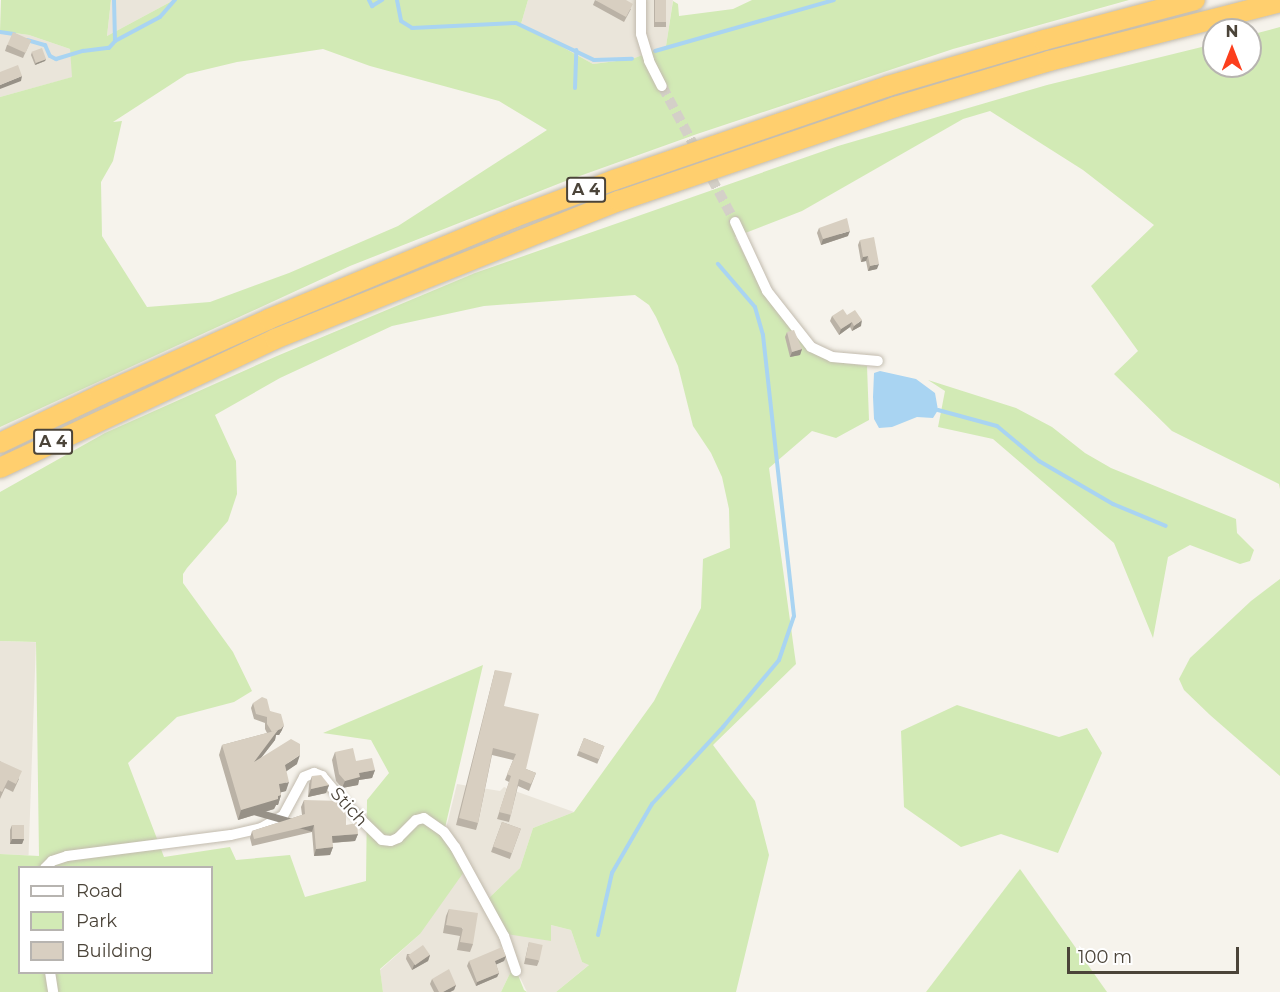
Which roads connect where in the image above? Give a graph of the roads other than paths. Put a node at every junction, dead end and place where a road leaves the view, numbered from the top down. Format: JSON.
{"nodes":[{"id":1,"x":641,"y":0,"type":"edge"},
{"id":2,"x":1195,"y":0,"type":"edge"},
{"id":3,"x":1280,"y":2,"type":"edge"},
{"id":4,"x":662,"y":86,"type":"tunnel mouth"},
{"id":5,"x":735,"y":222,"type":"tunnel mouth"},
{"id":6,"x":878,"y":361,"type":"dead end"},
{"id":7,"x":0,"y":443,"type":"edge"},
{"id":8,"x":0,"y":468,"type":"edge"},
{"id":9,"x":46,"y":866,"type":"edge"},
{"id":10,"x":516,"y":971,"type":"dead end"},
{"id":11,"x":50,"y":974,"type":"edge"},
{"id":12,"x":52,"y":992,"type":"edge"}],
"edges":[{"from":1,"to":4,"type":"street"},
{"from":2,"to":7,"type":"highway","number":"A 4"},
{"from":3,"to":8,"type":"highway","number":"A 4"},
{"from":5,"to":6,"type":"street"},
{"from":9,"to":10,"type":"street","name":"Stich"},
{"from":11,"to":12,"type":"street"}]}
